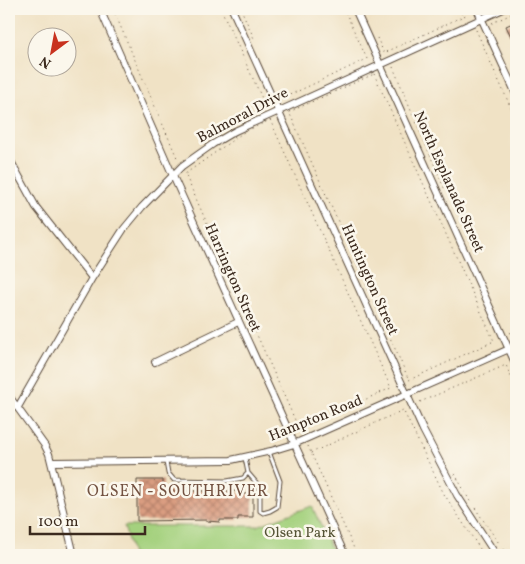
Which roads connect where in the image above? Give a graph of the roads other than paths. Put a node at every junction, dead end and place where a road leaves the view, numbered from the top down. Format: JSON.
{"nodes":[{"id":1,"x":100,"y":9,"type":"edge"},
{"id":2,"x":232,"y":9,"type":"edge"},
{"id":3,"x":355,"y":9,"type":"edge"},
{"id":4,"x":478,"y":9,"type":"edge"},
{"id":5,"x":503,"y":9,"type":"edge"},
{"id":6,"x":482,"y":19,"type":"junction"},
{"id":7,"x":381,"y":63,"type":"junction"},
{"id":8,"x":516,"y":94,"type":"edge"},
{"id":9,"x":278,"y":110,"type":"junction"},
{"id":10,"x":9,"y":158,"type":"edge"},
{"id":11,"x":172,"y":176,"type":"junction"},
{"id":12,"x":92,"y":278,"type":"junction"},
{"id":13,"x":238,"y":322,"type":"junction"},
{"id":14,"x":516,"y":346,"type":"edge"},
{"id":15,"x":509,"y":349,"type":"junction"},
{"id":16,"x":155,"y":362,"type":"dead end"},
{"id":17,"x":516,"y":365,"type":"edge"},
{"id":18,"x":407,"y":395,"type":"junction"},
{"id":19,"x":9,"y":396,"type":"edge"},
{"id":20,"x":18,"y":407,"type":"junction"},
{"id":21,"x":294,"y":444,"type":"junction"},
{"id":22,"x":269,"y":452,"type":"junction"},
{"id":23,"x":245,"y":458,"type":"junction"},
{"id":24,"x":166,"y":461,"type":"junction"},
{"id":25,"x":52,"y":462,"type":"junction"},
{"id":26,"x":248,"y":473,"type":"junction"},
{"id":27,"x":74,"y":555,"type":"edge"},
{"id":28,"x":345,"y":555,"type":"edge"},
{"id":29,"x":496,"y":555,"type":"edge"}],
"edges":[{"from":1,"to":11,"type":"street","name":"Harrington Street"},
{"from":2,"to":9,"type":"street","name":"Huntington Street"},
{"from":3,"to":7,"type":"street","name":"North Esplanade Street"},
{"from":4,"to":6,"type":"street"},
{"from":5,"to":6,"type":"street","name":"Balmoral Drive"},
{"from":6,"to":7,"type":"street","name":"Balmoral Drive"},
{"from":6,"to":8,"type":"street"},
{"from":7,"to":9,"type":"street","name":"Balmoral Drive"},
{"from":7,"to":15,"type":"street","name":"North Esplanade Street"},
{"from":9,"to":11,"type":"street","name":"Balmoral Drive"},
{"from":9,"to":18,"type":"street","name":"Huntington Street"},
{"from":10,"to":12,"type":"street"},
{"from":11,"to":12,"type":"street","name":"Balmoral Drive"},
{"from":11,"to":13,"type":"street","name":"Harrington Street"},
{"from":12,"to":20,"type":"street","name":"Balmoral Drive"},
{"from":13,"to":16,"type":"street"},
{"from":13,"to":21,"type":"street","name":"Harrington Street"},
{"from":14,"to":15,"type":"street","name":"Hampton Road"},
{"from":15,"to":17,"type":"street","name":"North Esplanade Street"},
{"from":15,"to":18,"type":"street","name":"Hampton Road"},
{"from":18,"to":21,"type":"street","name":"Hampton Road"},
{"from":18,"to":29,"type":"street","name":"Huntington Street"},
{"from":19,"to":20,"type":"street"},
{"from":20,"to":25,"type":"street"},
{"from":21,"to":22,"type":"street","name":"Hampton Road"},
{"from":21,"to":28,"type":"street","name":"Harrington Street"},
{"from":22,"to":23,"type":"street","name":"Hampton Road"},
{"from":22,"to":26,"type":"lane"},
{"from":23,"to":24,"type":"street","name":"Hampton Road"},
{"from":23,"to":26,"type":"lane"},
{"from":24,"to":25,"type":"street","name":"Hampton Road"},
{"from":24,"to":26,"type":"lane"},
{"from":25,"to":27,"type":"street"}]}
